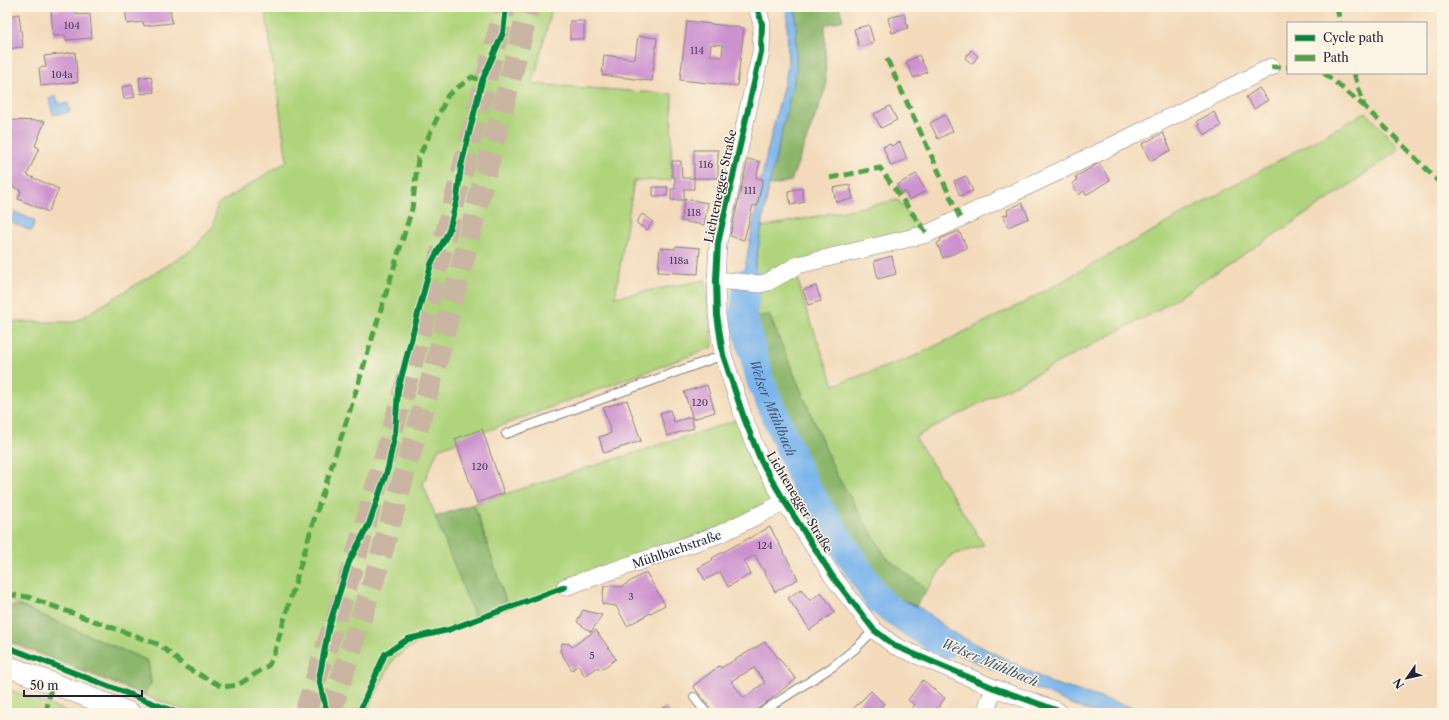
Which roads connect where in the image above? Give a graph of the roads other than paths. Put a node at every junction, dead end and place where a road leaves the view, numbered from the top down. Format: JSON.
{"nodes":[{"id":1,"x":757,"y":7,"type":"edge"},
{"id":2,"x":1271,"y":66,"type":"dead end"},
{"id":3,"x":716,"y":280,"type":"junction"},
{"id":4,"x":723,"y":355,"type":"junction"},
{"id":5,"x":506,"y":434,"type":"dead end"},
{"id":6,"x":785,"y":502,"type":"junction"},
{"id":7,"x":565,"y":587,"type":"dead end"},
{"id":8,"x":874,"y":630,"type":"junction"},
{"id":9,"x":7,"y":666,"type":"edge"},
{"id":10,"x":994,"y":688,"type":"junction"},
{"id":11,"x":694,"y":697,"type":"dead end"},
{"id":12,"x":130,"y":713,"type":"edge"},
{"id":13,"x":706,"y":713,"type":"edge"},
{"id":14,"x":760,"y":713,"type":"edge"},
{"id":15,"x":985,"y":713,"type":"edge"},
{"id":16,"x":1060,"y":713,"type":"edge"}],
"edges":[{"from":1,"to":3,"type":"street","name":"Lichtenegger Straße"},
{"from":2,"to":3,"type":"street"},
{"from":3,"to":4,"type":"street","name":"Lichtenegger Straße"},
{"from":4,"to":5,"type":"lane"},
{"from":4,"to":6,"type":"street","name":"Lichtenegger Straße"},
{"from":6,"to":7,"type":"street","name":"Mühlbachstraße"},
{"from":6,"to":8,"type":"street","name":"Lichtenegger Straße"},
{"from":8,"to":10,"type":"street","name":"Lichtenegger Straße"},
{"from":8,"to":14,"type":"lane"},
{"from":9,"to":12,"type":"street"},
{"from":10,"to":15,"type":"street"},
{"from":10,"to":16,"type":"street","name":"Lichtenegger Straße"},
{"from":11,"to":13,"type":"lane"}]}
